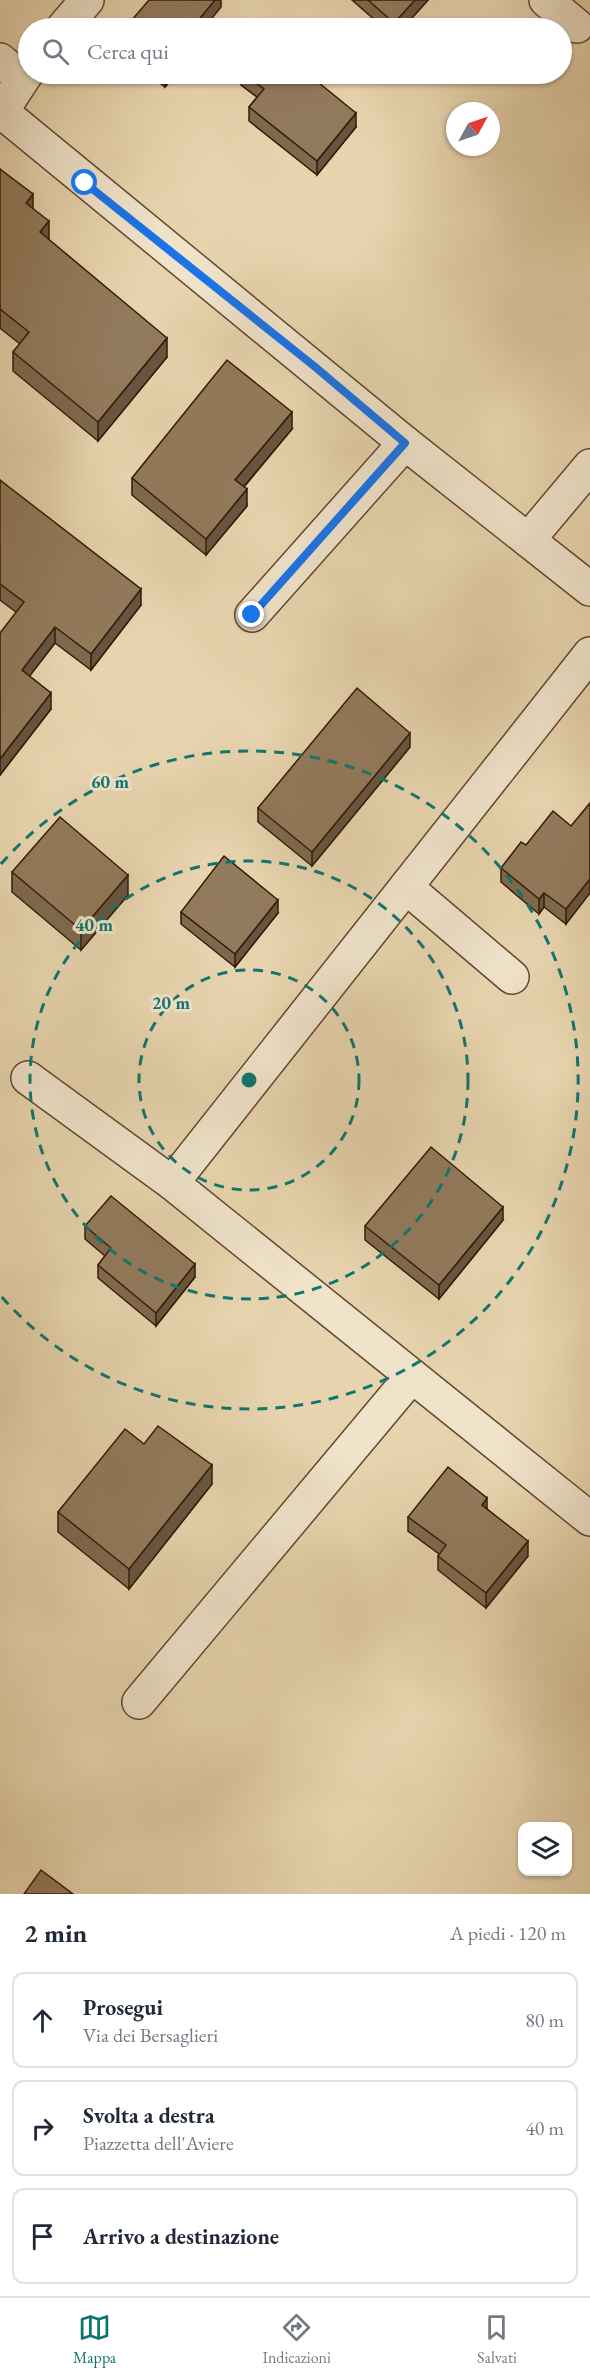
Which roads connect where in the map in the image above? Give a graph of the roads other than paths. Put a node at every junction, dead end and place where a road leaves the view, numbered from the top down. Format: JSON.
{"nodes":[{"id":1,"x":87,"y":0,"type":"edge"},
{"id":2,"x":546,"y":0,"type":"edge"},
{"id":3,"x":72,"y":18,"type":"edge"},
{"id":4,"x":567,"y":18,"type":"edge"},
{"id":5,"x":572,"y":22,"type":"edge"},
{"id":6,"x":577,"y":26,"type":"dead end"},
{"id":7,"x":17,"y":70,"type":"edge"},
{"id":8,"x":1,"y":113,"type":"edge"},
{"id":9,"x":416,"y":451,"type":"junction"},
{"id":10,"x":590,"y":466,"type":"edge"},
{"id":11,"x":528,"y":540,"type":"junction"},
{"id":12,"x":590,"y":589,"type":"edge"},
{"id":13,"x":252,"y":615,"type":"dead end"},
{"id":14,"x":590,"y":654,"type":"edge"},
{"id":15,"x":406,"y":887,"type":"junction"},
{"id":16,"x":512,"y":977,"type":"dead end"},
{"id":17,"x":27,"y":1078,"type":"dead end"},
{"id":18,"x":172,"y":1183,"type":"junction"},
{"id":19,"x":412,"y":1376,"type":"junction"},
{"id":20,"x":590,"y":1519,"type":"edge"},
{"id":21,"x":139,"y":1702,"type":"dead end"}],
"edges":[{"from":1,"to":3,"type":"street"},
{"from":2,"to":4,"type":"street"},
{"from":5,"to":6,"type":"street"},
{"from":7,"to":8,"type":"street"},
{"from":8,"to":9,"type":"street"},
{"from":9,"to":11,"type":"street"},
{"from":9,"to":13,"type":"street"},
{"from":10,"to":11,"type":"street"},
{"from":11,"to":12,"type":"street"},
{"from":14,"to":15,"type":"street"},
{"from":15,"to":16,"type":"street"},
{"from":15,"to":18,"type":"street"},
{"from":17,"to":18,"type":"street"},
{"from":18,"to":19,"type":"street"},
{"from":19,"to":20,"type":"street"},
{"from":19,"to":21,"type":"street"}]}
